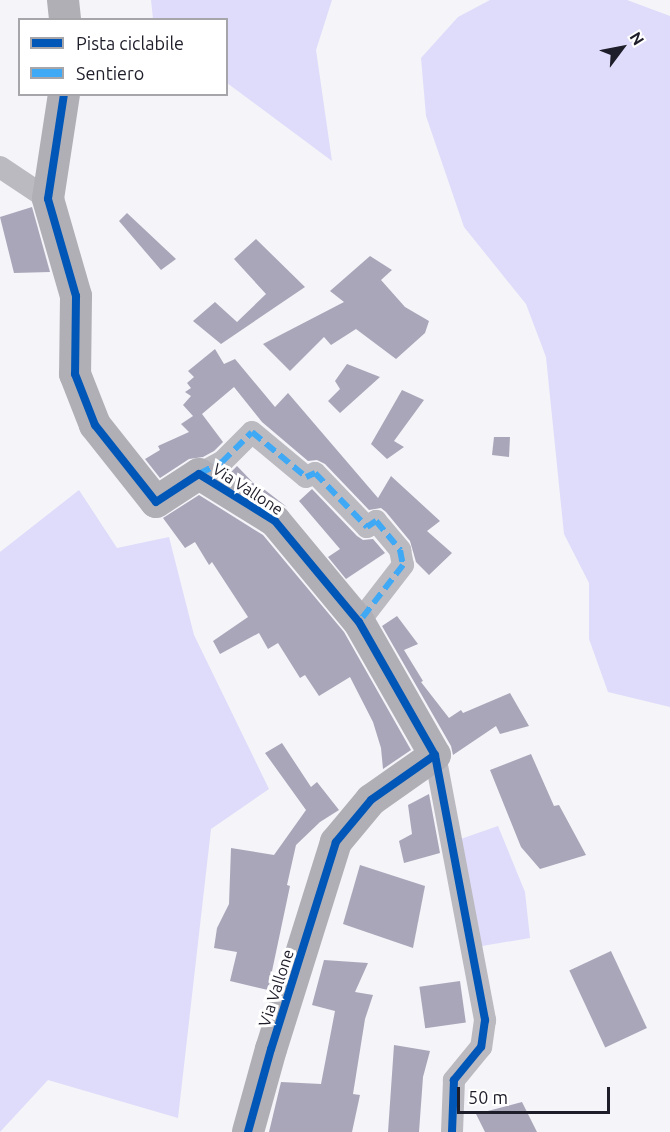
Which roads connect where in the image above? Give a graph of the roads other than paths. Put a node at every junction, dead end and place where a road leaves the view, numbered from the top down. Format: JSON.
{"nodes":[{"id":1,"x":63,"y":0,"type":"edge"},
{"id":2,"x":65,"y":18,"type":"edge"},
{"id":3,"x":64,"y":96,"type":"edge"},
{"id":4,"x":0,"y":167,"type":"edge"},
{"id":5,"x":48,"y":199,"type":"junction"},
{"id":6,"x":199,"y":474,"type":"junction"},
{"id":7,"x":359,"y":622,"type":"junction"},
{"id":8,"x":435,"y":755,"type":"junction"},
{"id":9,"x":248,"y":1132,"type":"edge"},
{"id":10,"x":452,"y":1132,"type":"edge"}],
"edges":[{"from":1,"to":2,"type":"street"},
{"from":3,"to":5,"type":"street"},
{"from":4,"to":5,"type":"street"},
{"from":5,"to":6,"type":"street","name":"Via Vallone"},
{"from":6,"to":7,"type":"street","name":"Via Vallone"},
{"from":6,"to":7,"type":"street","name":"Via Vallone"},
{"from":7,"to":8,"type":"street","name":"Via Vallone"},
{"from":8,"to":9,"type":"street","name":"Via Vallone"},
{"from":8,"to":10,"type":"street","name":"Via Vallone"}]}
